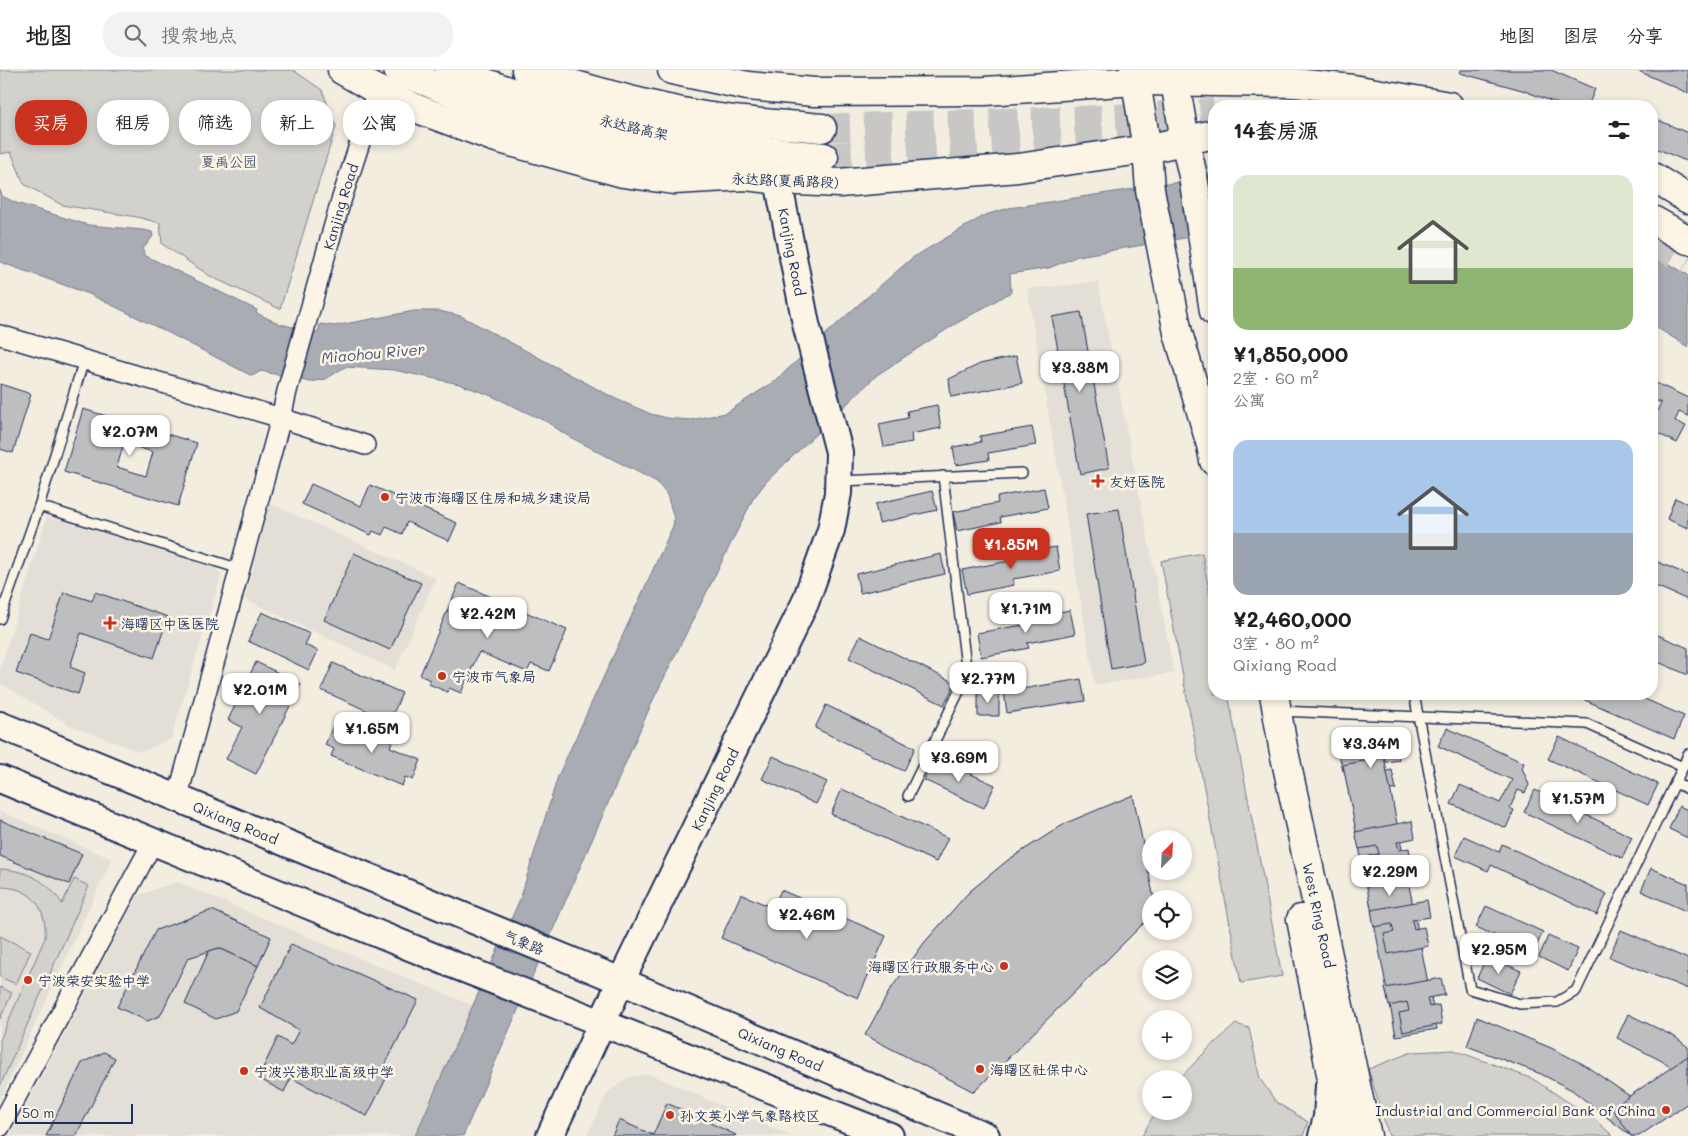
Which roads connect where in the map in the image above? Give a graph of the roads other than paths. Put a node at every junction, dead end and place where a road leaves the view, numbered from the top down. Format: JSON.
{"nodes":[{"id":1,"x":342,"y":70,"type":"edge"},
{"id":2,"x":398,"y":70,"type":"edge"},
{"id":3,"x":450,"y":70,"type":"edge"},
{"id":4,"x":526,"y":70,"type":"edge"},
{"id":5,"x":591,"y":70,"type":"edge"},
{"id":6,"x":672,"y":70,"type":"edge"},
{"id":7,"x":1135,"y":76,"type":"edge"},
{"id":8,"x":1174,"y":76,"type":"edge"},
{"id":9,"x":376,"y":90,"type":"junction"},
{"id":10,"x":1417,"y":100,"type":"edge"},
{"id":11,"x":692,"y":114,"type":"junction"},
{"id":12,"x":822,"y":128,"type":"tunnel mouth"},
{"id":13,"x":1208,"y":135,"type":"edge"},
{"id":14,"x":1185,"y":141,"type":"junction"},
{"id":15,"x":1147,"y":149,"type":"junction"},
{"id":16,"x":824,"y":157,"type":"tunnel mouth"},
{"id":17,"x":746,"y":176,"type":"junction"},
{"id":18,"x":778,"y":180,"type":"junction"},
{"id":19,"x":1658,"y":180,"type":"edge"},
{"id":20,"x":1688,"y":199,"type":"edge"},
{"id":21,"x":1658,"y":223,"type":"edge"},
{"id":22,"x":1688,"y":240,"type":"edge"},
{"id":23,"x":1208,"y":273,"type":"edge"},
{"id":24,"x":0,"y":335,"type":"edge"},
{"id":25,"x":84,"y":360,"type":"junction"},
{"id":26,"x":281,"y":418,"type":"junction"},
{"id":27,"x":1208,"y":436,"type":"edge"},
{"id":28,"x":365,"y":445,"type":"dead end"},
{"id":29,"x":1022,"y":472,"type":"dead end"},
{"id":30,"x":943,"y":476,"type":"junction"},
{"id":31,"x":838,"y":481,"type":"junction"},
{"id":32,"x":39,"y":506,"type":"junction"},
{"id":33,"x":240,"y":568,"type":"junction"},
{"id":34,"x":0,"y":619,"type":"edge"},
{"id":35,"x":1270,"y":700,"type":"edge"},
{"id":36,"x":1415,"y":700,"type":"edge"},
{"id":37,"x":1418,"y":717,"type":"junction"},
{"id":38,"x":0,"y":726,"type":"edge"},
{"id":39,"x":1688,"y":754,"type":"edge"},
{"id":40,"x":1682,"y":767,"type":"junction"},
{"id":41,"x":0,"y":779,"type":"edge"},
{"id":42,"x":1675,"y":783,"type":"junction"},
{"id":43,"x":1688,"y":789,"type":"edge"},
{"id":44,"x":908,"y":796,"type":"dead end"},
{"id":45,"x":177,"y":799,"type":"junction"},
{"id":46,"x":153,"y":842,"type":"junction"},
{"id":47,"x":472,"y":921,"type":"joint"},
{"id":48,"x":575,"y":962,"type":"joint"},
{"id":49,"x":621,"y":981,"type":"junction"},
{"id":50,"x":601,"y":1023,"type":"junction"},
{"id":51,"x":1330,"y":1070,"type":"junction"},
{"id":52,"x":0,"y":1127,"type":"edge"},
{"id":53,"x":959,"y":1131,"type":"edge"},
{"id":54,"x":550,"y":1136,"type":"edge"},
{"id":55,"x":890,"y":1136,"type":"edge"},
{"id":56,"x":986,"y":1136,"type":"edge"},
{"id":57,"x":1322,"y":1136,"type":"edge"},
{"id":58,"x":1343,"y":1136,"type":"edge"},
{"id":59,"x":1367,"y":1136,"type":"edge"}],
"edges":[{"from":1,"to":9,"type":"main road","name":"永达路(夏禹路段)"},
{"from":2,"to":17,"type":"main road"},
{"from":3,"to":16,"type":"main road","name":"永达路高架"},
{"from":4,"to":11,"type":"main road","name":"永达路高架"},
{"from":5,"to":11,"type":"main road"},
{"from":6,"to":7,"type":"main road"},
{"from":7,"to":8,"type":"main road"},
{"from":7,"to":15,"type":"main road"},
{"from":8,"to":10,"type":"main road"},
{"from":8,"to":14,"type":"main road"},
{"from":9,"to":17,"type":"main road","name":"永达路(夏禹路段)"},
{"from":9,"to":26,"type":"street","name":"Kanjing Road"},
{"from":11,"to":12,"type":"main road","name":"永达路高架"},
{"from":13,"to":14,"type":"main road","name":"永达路(夏禹路段)"},
{"from":14,"to":15,"type":"main road","name":"永达路(夏禹路段)"},
{"from":14,"to":23,"type":"main road"},
{"from":15,"to":18,"type":"main road","name":"永达路(夏禹路段)"},
{"from":15,"to":27,"type":"main road"},
{"from":17,"to":18,"type":"main road","name":"永达路(夏禹路段)"},
{"from":18,"to":31,"type":"street","name":"Kanjing Road"},
{"from":19,"to":20,"type":"main road"},
{"from":21,"to":22,"type":"main road"},
{"from":24,"to":25,"type":"street"},
{"from":25,"to":26,"type":"street"},
{"from":25,"to":32,"type":"lane"},
{"from":26,"to":28,"type":"street"},
{"from":26,"to":33,"type":"street","name":"Kanjing Road"},
{"from":29,"to":30,"type":"lane"},
{"from":30,"to":31,"type":"lane"},
{"from":30,"to":44,"type":"lane"},
{"from":31,"to":49,"type":"street","name":"Kanjing Road"},
{"from":32,"to":33,"type":"lane"},
{"from":32,"to":34,"type":"lane"},
{"from":33,"to":45,"type":"street","name":"Kanjing Road"},
{"from":35,"to":37,"type":"lane"},
{"from":35,"to":51,"type":"main road","name":"West Ring Road"},
{"from":35,"to":59,"type":"main road","name":"West Ring Road"},
{"from":36,"to":37,"type":"lane"},
{"from":37,"to":40,"type":"lane"},
{"from":37,"to":42,"type":"lane"},
{"from":38,"to":45,"type":"street","name":"Qixiang Road"},
{"from":39,"to":40,"type":"lane"},
{"from":40,"to":42,"type":"lane"},
{"from":41,"to":46,"type":"street"},
{"from":42,"to":43,"type":"lane"},
{"from":45,"to":47,"type":"street","name":"Qixiang Road"},
{"from":46,"to":50,"type":"street"},
{"from":46,"to":52,"type":"street"},
{"from":47,"to":48,"type":"street","name":"气象路"},
{"from":48,"to":49,"type":"street","name":"Qixiang Road"},
{"from":49,"to":50,"type":"street","name":"Kanjing Road"},
{"from":49,"to":53,"type":"street","name":"Qixiang Road"},
{"from":50,"to":54,"type":"street","name":"Kanjing Road"},
{"from":50,"to":55,"type":"street"},
{"from":51,"to":57,"type":"street"},
{"from":51,"to":58,"type":"main road","name":"West Ring Road"},
{"from":53,"to":56,"type":"street","name":"Qixiang Road"}]}
